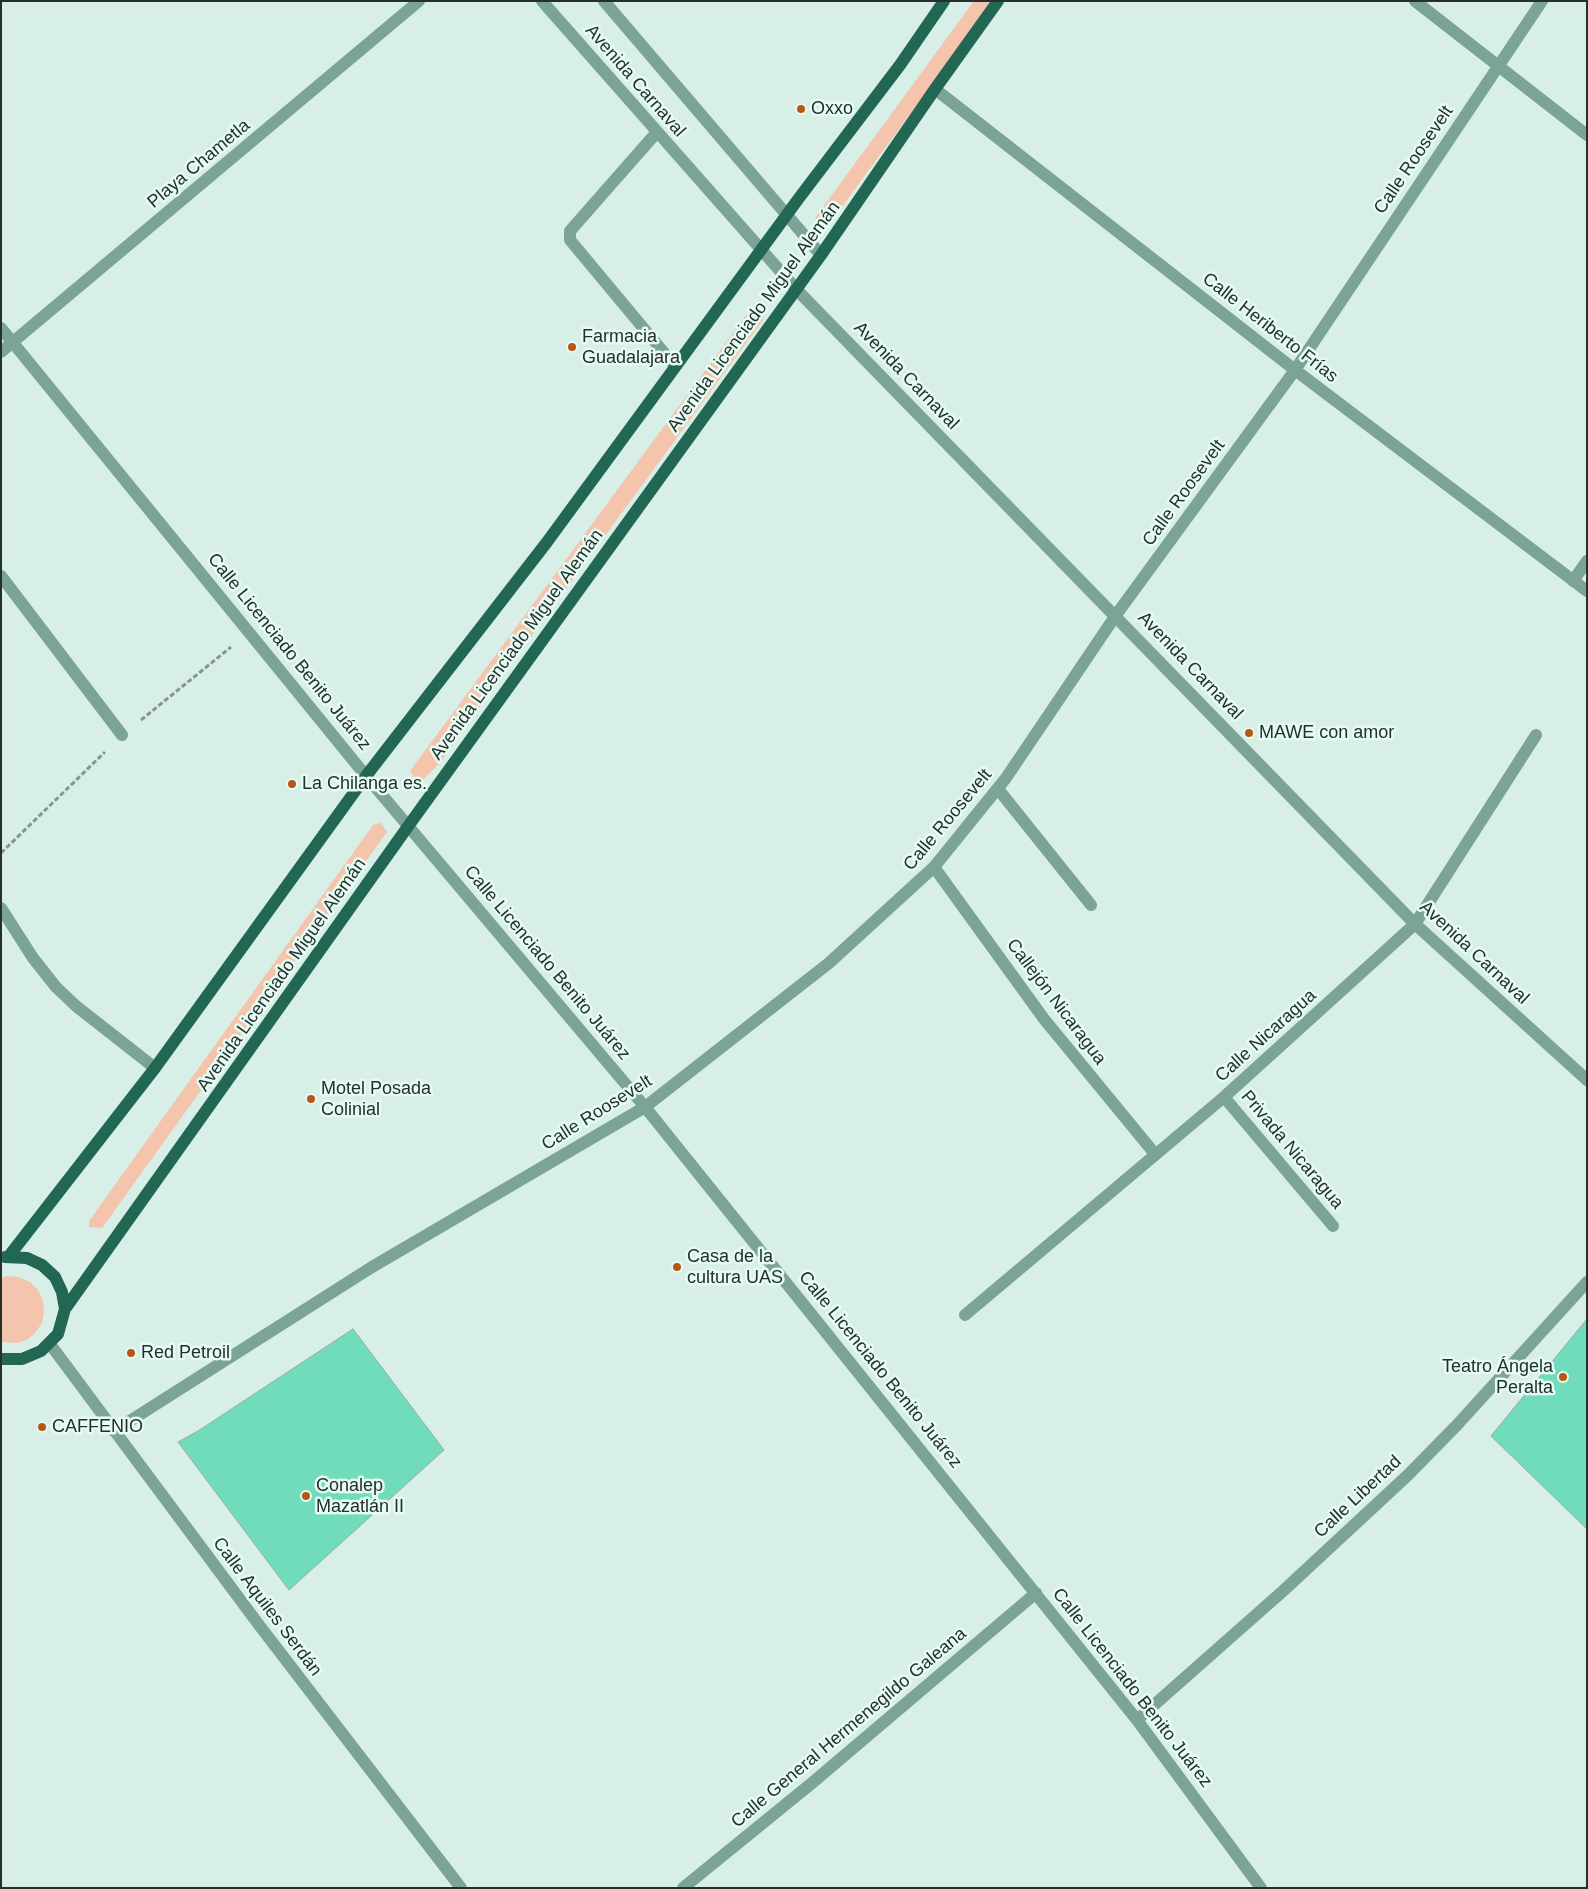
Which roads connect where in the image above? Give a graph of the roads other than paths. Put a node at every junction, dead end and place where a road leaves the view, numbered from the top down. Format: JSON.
{"nodes":[{"id":1,"x":418,"y":1,"type":"edge"},
{"id":2,"x":542,"y":1,"type":"edge"},
{"id":3,"x":604,"y":1,"type":"edge"},
{"id":4,"x":944,"y":1,"type":"edge"},
{"id":5,"x":998,"y":1,"type":"edge"},
{"id":6,"x":1414,"y":1,"type":"edge"},
{"id":7,"x":1542,"y":1,"type":"edge"},
{"id":8,"x":1498,"y":65,"type":"junction"},
{"id":9,"x":936,"y":89,"type":"junction"},
{"id":10,"x":657,"y":132,"type":"junction"},
{"id":11,"x":1587,"y":135,"type":"edge"},
{"id":12,"x":787,"y":216,"type":"junction"},
{"id":13,"x":762,"y":250,"type":"junction"},
{"id":14,"x":821,"y":255,"type":"junction"},
{"id":15,"x":796,"y":289,"type":"junction"},
{"id":16,"x":1,"y":328,"type":"edge"},
{"id":17,"x":14,"y":343,"type":"junction"},
{"id":18,"x":1,"y":352,"type":"edge"},
{"id":19,"x":675,"y":366,"type":"junction"},
{"id":20,"x":1295,"y":370,"type":"junction"},
{"id":21,"x":1587,"y":561,"type":"edge"},
{"id":22,"x":1,"y":576,"type":"edge"},
{"id":23,"x":1573,"y":581,"type":"junction"},
{"id":24,"x":1587,"y":591,"type":"edge"},
{"id":25,"x":1116,"y":615,"type":"junction"},
{"id":26,"x":122,"y":735,"type":"dead end"},
{"id":27,"x":1536,"y":735,"type":"dead end"},
{"id":28,"x":366,"y":776,"type":"junction"},
{"id":29,"x":998,"y":789,"type":"junction"},
{"id":30,"x":409,"y":826,"type":"junction"},
{"id":31,"x":934,"y":867,"type":"junction"},
{"id":32,"x":1091,"y":905,"type":"dead end"},
{"id":33,"x":1,"y":908,"type":"edge"},
{"id":34,"x":1415,"y":924,"type":"junction"},
{"id":35,"x":155,"y":1068,"type":"junction"},
{"id":36,"x":1587,"y":1080,"type":"edge"},
{"id":37,"x":1224,"y":1097,"type":"junction"},
{"id":38,"x":645,"y":1107,"type":"junction"},
{"id":39,"x":1155,"y":1154,"type":"junction"},
{"id":40,"x":1333,"y":1226,"type":"dead end"},
{"id":41,"x":5,"y":1257,"type":"edge"},
{"id":42,"x":1587,"y":1282,"type":"edge"},
{"id":43,"x":65,"y":1310,"type":"junction"},
{"id":44,"x":965,"y":1315,"type":"dead end"},
{"id":45,"x":50,"y":1344,"type":"junction"},
{"id":46,"x":1,"y":1359,"type":"edge"},
{"id":47,"x":114,"y":1430,"type":"junction"},
{"id":48,"x":1036,"y":1593,"type":"junction"},
{"id":49,"x":1137,"y":1720,"type":"junction"},
{"id":50,"x":461,"y":1888,"type":"edge"},
{"id":51,"x":683,"y":1888,"type":"edge"},
{"id":52,"x":1262,"y":1888,"type":"edge"}],
"edges":[{"from":1,"to":17,"type":"street","name":"Playa Chametla"},
{"from":2,"to":10,"type":"street","name":"Avenida Carnaval"},
{"from":3,"to":12,"type":"street","name":"Avenida Carnaval"},
{"from":4,"to":12,"type":"main road","name":"Avenida Licenciado Miguel Alemán"},
{"from":5,"to":9,"type":"main road","name":"Avenida Licenciado Miguel Alemán"},
{"from":6,"to":8,"type":"street"},
{"from":7,"to":8,"type":"street","name":"Calle Roosevelt"},
{"from":8,"to":11,"type":"street"},
{"from":8,"to":20,"type":"street","name":"Calle Roosevelt"},
{"from":9,"to":14,"type":"main road","name":"Avenida Licenciado Miguel Alemán"},
{"from":9,"to":20,"type":"street","name":"Calle Heriberto Frías"},
{"from":10,"to":13,"type":"street","name":"Avenida Carnaval"},
{"from":10,"to":19,"type":"street"},
{"from":12,"to":13,"type":"main road","name":"Avenida Licenciado Miguel Alemán"},
{"from":12,"to":14,"type":"street","name":"Avenida Carnaval"},
{"from":13,"to":15,"type":"street","name":"Avenida Carnaval"},
{"from":13,"to":19,"type":"main road","name":"Avenida Licenciado Miguel Alemán"},
{"from":14,"to":15,"type":"main road","name":"Avenida Licenciado Miguel Alemán"},
{"from":15,"to":25,"type":"street","name":"Avenida Carnaval"},
{"from":15,"to":30,"type":"main road","name":"Avenida Licenciado Miguel Alemán"},
{"from":16,"to":17,"type":"street","name":"Calle Licenciado Benito Juárez"},
{"from":17,"to":18,"type":"street","name":"Playa Chametla"},
{"from":17,"to":28,"type":"street","name":"Calle Licenciado Benito Juárez"},
{"from":19,"to":28,"type":"main road","name":"Avenida Licenciado Miguel Alemán"},
{"from":20,"to":23,"type":"street","name":"Calle Heriberto Frías"},
{"from":20,"to":25,"type":"street","name":"Calle Roosevelt"},
{"from":21,"to":23,"type":"street"},
{"from":22,"to":26,"type":"street"},
{"from":23,"to":24,"type":"street","name":"Calle Heriberto Frías"},
{"from":25,"to":29,"type":"street","name":"Calle Roosevelt"},
{"from":25,"to":34,"type":"street","name":"Avenida Carnaval"},
{"from":27,"to":34,"type":"street","name":"Calle Nicaragua"},
{"from":28,"to":30,"type":"street","name":"Calle Licenciado Benito Juárez"},
{"from":28,"to":35,"type":"main road","name":"Avenida Licenciado Miguel Alemán"},
{"from":29,"to":31,"type":"street","name":"Calle Roosevelt"},
{"from":29,"to":32,"type":"street"},
{"from":30,"to":38,"type":"street","name":"Calle Licenciado Benito Juárez"},
{"from":30,"to":43,"type":"main road","name":"Avenida Licenciado Miguel Alemán"},
{"from":31,"to":38,"type":"street","name":"Calle Roosevelt"},
{"from":31,"to":39,"type":"street","name":"Callejón Nicaragua"},
{"from":33,"to":35,"type":"street"},
{"from":34,"to":36,"type":"street","name":"Avenida Carnaval"},
{"from":34,"to":37,"type":"street","name":"Calle Nicaragua"},
{"from":35,"to":41,"type":"main road","name":"Avenida Licenciado Miguel Alemán"},
{"from":37,"to":39,"type":"street","name":"Calle Nicaragua"},
{"from":37,"to":40,"type":"street","name":"Privada Nicaragua"},
{"from":38,"to":47,"type":"street","name":"Calle Roosevelt"},
{"from":38,"to":48,"type":"street","name":"Calle Licenciado Benito Juárez"},
{"from":39,"to":44,"type":"street","name":"Calle Nicaragua"},
{"from":41,"to":43,"type":"main road"},
{"from":42,"to":49,"type":"street","name":"Calle Libertad"},
{"from":43,"to":45,"type":"main road"},
{"from":45,"to":46,"type":"main road"},
{"from":45,"to":47,"type":"street","name":"Calle Aquiles Serdán"},
{"from":47,"to":50,"type":"street","name":"Calle Aquiles Serdán"},
{"from":48,"to":49,"type":"street","name":"Calle Licenciado Benito Juárez"},
{"from":48,"to":51,"type":"street","name":"Calle General Hermenegildo Galeana"},
{"from":49,"to":52,"type":"street","name":"Calle Licenciado Benito Juárez"}]}
